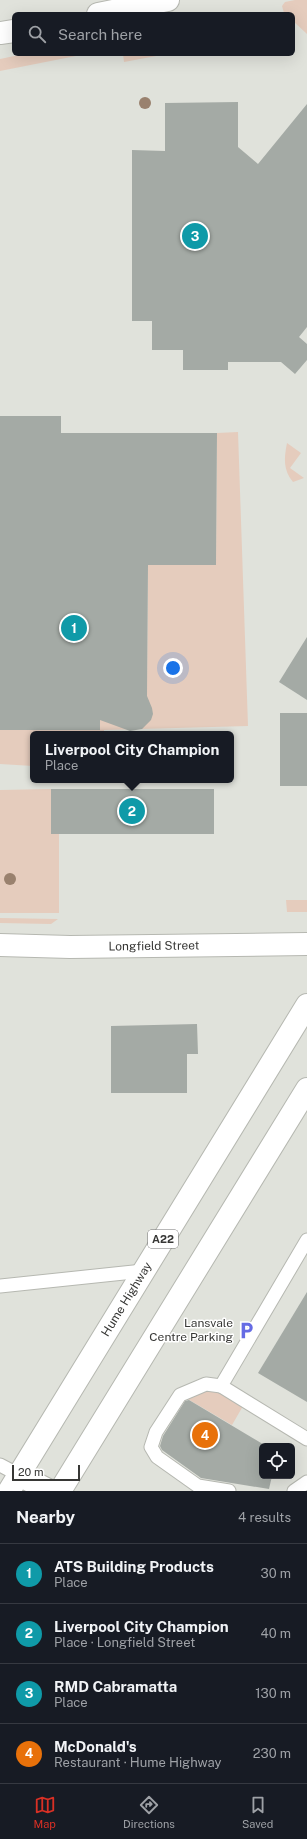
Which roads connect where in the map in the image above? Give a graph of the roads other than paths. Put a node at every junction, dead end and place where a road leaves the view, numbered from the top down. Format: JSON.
{"nodes":[{"id":1,"x":168,"y":0,"type":"edge"},
{"id":2,"x":108,"y":12,"type":"edge"},
{"id":3,"x":12,"y":31,"type":"edge"},
{"id":4,"x":0,"y":34,"type":"edge"},
{"id":5,"x":307,"y":944,"type":"edge"},
{"id":6,"x":0,"y":945,"type":"edge"},
{"id":7,"x":307,"y":1005,"type":"edge"},
{"id":8,"x":307,"y":1089,"type":"edge"},
{"id":9,"x":307,"y":1240,"type":"edge"},
{"id":10,"x":143,"y":1271,"type":"junction"},
{"id":11,"x":0,"y":1286,"type":"edge"},
{"id":12,"x":221,"y":1386,"type":"junction"},
{"id":13,"x":307,"y":1439,"type":"edge"},
{"id":14,"x":0,"y":1465,"type":"edge"},
{"id":15,"x":307,"y":1482,"type":"edge"},
{"id":16,"x":14,"y":1483,"type":"edge"},
{"id":17,"x":50,"y":1491,"type":"edge"},
{"id":18,"x":60,"y":1491,"type":"edge"},
{"id":19,"x":229,"y":1491,"type":"edge"},
{"id":20,"x":294,"y":1491,"type":"edge"}],
"edges":[{"from":1,"to":2,"type":"main road"},
{"from":3,"to":4,"type":"main road"},
{"from":5,"to":6,"type":"main road","name":"Longfield Street"},
{"from":7,"to":10,"type":"main road","name":"Hume Highway","number":"A22"},
{"from":8,"to":18,"type":"main road"},
{"from":9,"to":12,"type":"lane"},
{"from":10,"to":11,"type":"lane"},
{"from":10,"to":16,"type":"main road","name":"Hume Highway","number":"A22"},
{"from":12,"to":13,"type":"lane"},
{"from":12,"to":19,"type":"lane"},
{"from":14,"to":16,"type":"lane"},
{"from":15,"to":20,"type":"lane"},
{"from":16,"to":17,"type":"main road"}]}
